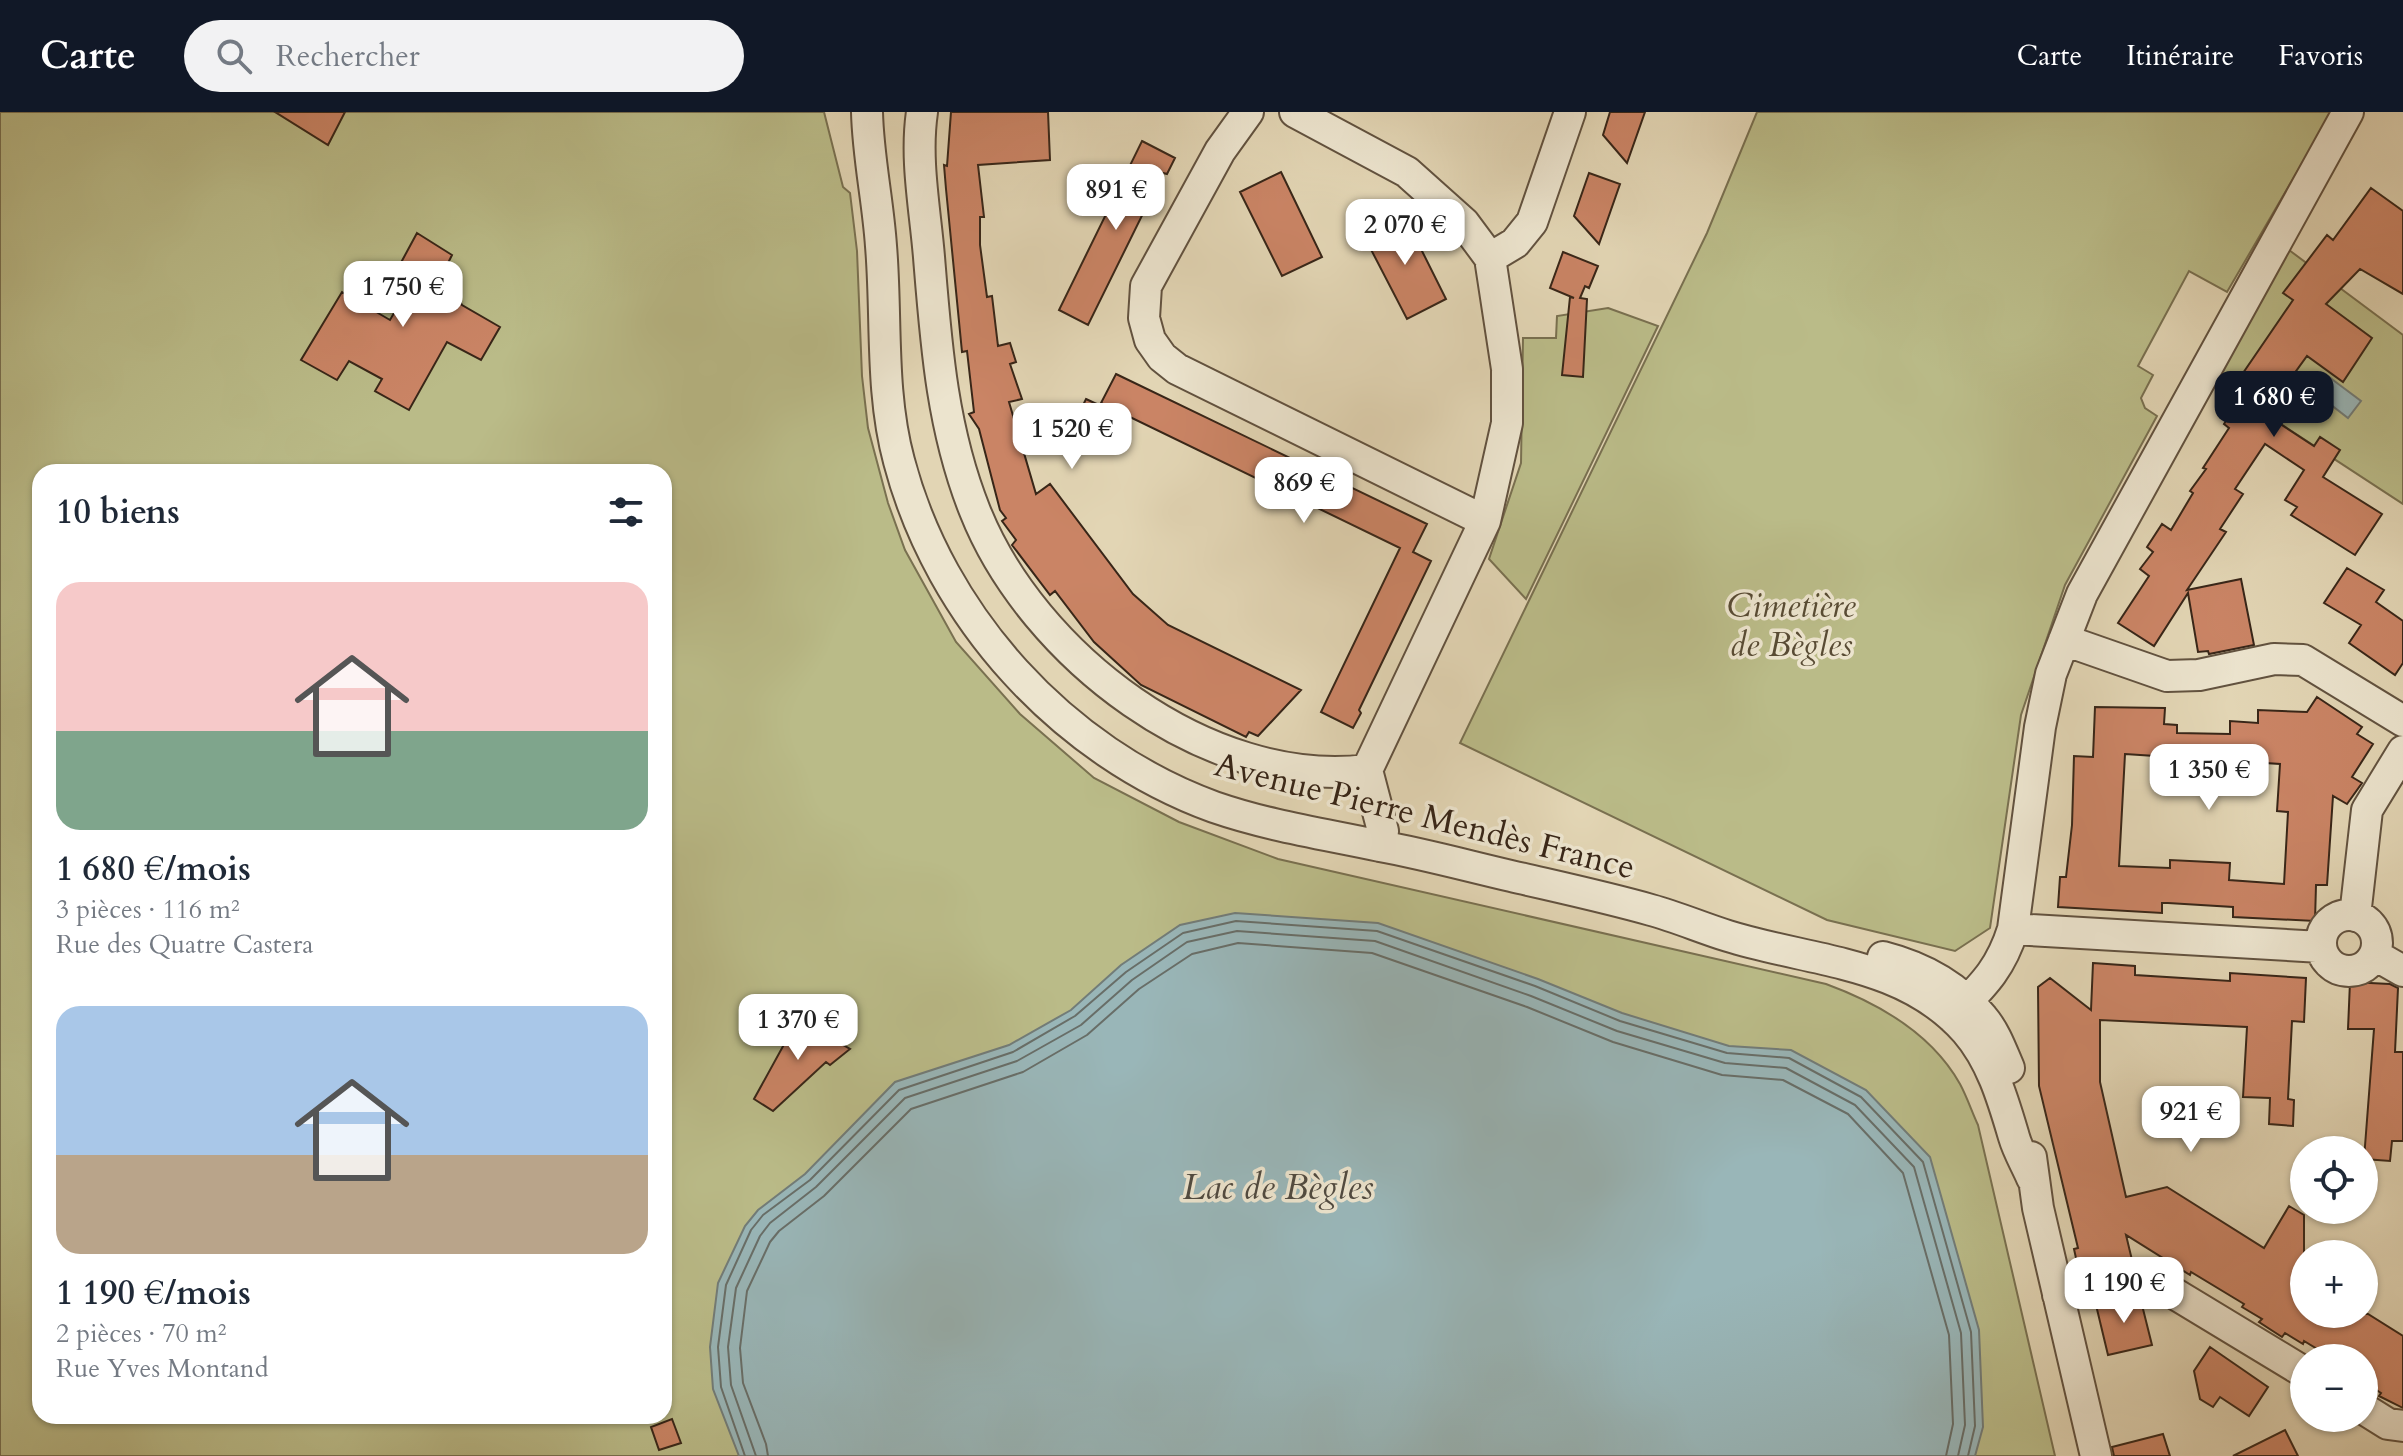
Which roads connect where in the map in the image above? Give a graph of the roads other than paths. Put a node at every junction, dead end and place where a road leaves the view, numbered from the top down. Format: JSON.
{"nodes":[{"id":1,"x":858,"y":112,"type":"edge"},
{"id":2,"x":867,"y":112,"type":"edge"},
{"id":3,"x":922,"y":112,"type":"edge"},
{"id":4,"x":1248,"y":112,"type":"edge"},
{"id":5,"x":1295,"y":112,"type":"edge"},
{"id":6,"x":1570,"y":112,"type":"edge"},
{"id":7,"x":2348,"y":112,"type":"edge"},
{"id":8,"x":868,"y":143,"type":"junction"},
{"id":9,"x":1490,"y":258,"type":"junction"},
{"id":10,"x":1485,"y":521,"type":"junction"},
{"id":11,"x":2064,"y":640,"type":"junction"},
{"id":12,"x":2403,"y":721,"type":"edge"},
{"id":13,"x":2403,"y":751,"type":"edge"},
{"id":14,"x":1367,"y":770,"type":"junction"},
{"id":15,"x":1380,"y":846,"type":"junction"},
{"id":16,"x":2355,"y":916,"type":"junction"},
{"id":17,"x":2013,"y":929,"type":"junction"},
{"id":18,"x":2321,"y":947,"type":"junction"},
{"id":19,"x":2375,"y":955,"type":"junction"},
{"id":20,"x":2403,"y":971,"type":"edge"},
{"id":21,"x":1959,"y":1010,"type":"junction"},
{"id":22,"x":2058,"y":1295,"type":"junction"},
{"id":23,"x":2290,"y":1364,"type":"edge"},
{"id":24,"x":2378,"y":1418,"type":"edge"},
{"id":25,"x":2403,"y":1426,"type":"edge"},
{"id":26,"x":2096,"y":1456,"type":"edge"}],
"edges":[{"from":1,"to":8,"type":"street","name":"Avenue Pierre Mendès France"},
{"from":2,"to":8,"type":"street","name":"Avenue Pierre Mendès France"},
{"from":3,"to":14,"type":"street"},
{"from":4,"to":10,"type":"street"},
{"from":5,"to":9,"type":"street"},
{"from":6,"to":9,"type":"street"},
{"from":7,"to":11,"type":"street"},
{"from":8,"to":15,"type":"street","name":"Avenue Pierre Mendès France"},
{"from":9,"to":10,"type":"street"},
{"from":10,"to":14,"type":"street"},
{"from":11,"to":12,"type":"street"},
{"from":11,"to":17,"type":"street"},
{"from":13,"to":16,"type":"street"},
{"from":14,"to":15,"type":"street"},
{"from":15,"to":21,"type":"street","name":"Avenue Pierre Mendès France"},
{"from":16,"to":18,"type":"street"},
{"from":16,"to":19,"type":"street"},
{"from":17,"to":18,"type":"street"},
{"from":17,"to":21,"type":"street"},
{"from":18,"to":19,"type":"street"},
{"from":19,"to":20,"type":"street"},
{"from":21,"to":22,"type":"street","name":"Avenue Pierre Mendès France"},
{"from":22,"to":23,"type":"street"},
{"from":22,"to":26,"type":"street","name":"Avenue Pierre Mendès France"},
{"from":24,"to":25,"type":"street"}]}
